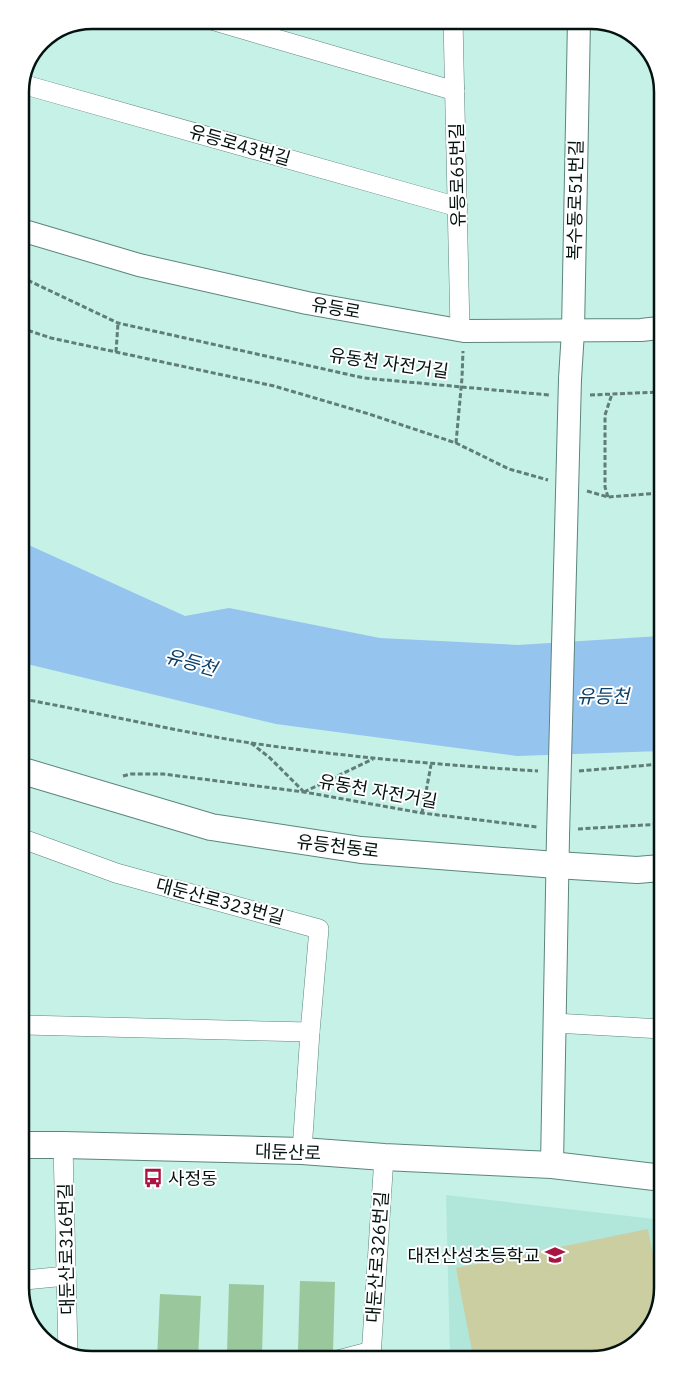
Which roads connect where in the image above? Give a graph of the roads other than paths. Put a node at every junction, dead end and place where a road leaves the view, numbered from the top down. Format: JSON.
{"nodes":[{"id":1,"x":243,"y":29,"type":"edge"},
{"id":2,"x":453,"y":29,"type":"edge"},
{"id":3,"x":579,"y":29,"type":"edge"},
{"id":4,"x":29,"y":86,"type":"edge"},
{"id":5,"x":455,"y":91,"type":"junction"},
{"id":6,"x":458,"y":207,"type":"junction"},
{"id":7,"x":29,"y":232,"type":"edge"},
{"id":8,"x":654,"y":329,"type":"edge"},
{"id":9,"x":573,"y":331,"type":"junction"},
{"id":10,"x":462,"y":337,"type":"junction"},
{"id":11,"x":29,"y":772,"type":"edge"},
{"id":12,"x":29,"y":841,"type":"edge"},
{"id":13,"x":556,"y":865,"type":"junction"},
{"id":14,"x":654,"y":869,"type":"edge"},
{"id":15,"x":554,"y":1023,"type":"junction"},
{"id":16,"x":29,"y":1024,"type":"edge"},
{"id":17,"x":654,"y":1029,"type":"edge"},
{"id":18,"x":310,"y":1032,"type":"junction"},
{"id":19,"x":29,"y":1145,"type":"edge"},
{"id":20,"x":63,"y":1145,"type":"junction"},
{"id":21,"x":302,"y":1151,"type":"junction"},
{"id":22,"x":384,"y":1157,"type":"junction"},
{"id":23,"x":552,"y":1165,"type":"junction"},
{"id":24,"x":654,"y":1177,"type":"edge"},
{"id":25,"x":66,"y":1276,"type":"junction"},
{"id":26,"x":29,"y":1280,"type":"edge"},
{"id":27,"x":68,"y":1346,"type":"edge"},
{"id":28,"x":371,"y":1351,"type":"edge"}],
"edges":[{"from":1,"to":5,"type":"street"},
{"from":2,"to":5,"type":"street","name":"유등로65번길"},
{"from":3,"to":9,"type":"street","name":"복수동로51번길"},
{"from":4,"to":6,"type":"street","name":"유등로43번길"},
{"from":5,"to":6,"type":"street","name":"유등로65번길"},
{"from":6,"to":10,"type":"street","name":"유등로65번길"},
{"from":7,"to":10,"type":"street","name":"유등로"},
{"from":8,"to":9,"type":"street","name":"유등로"},
{"from":9,"to":10,"type":"street","name":"유등로"},
{"from":9,"to":13,"type":"street","name":"복수동로51번길","bridge":true},
{"from":11,"to":13,"type":"main road","name":"유등천동로"},
{"from":12,"to":18,"type":"street","name":"대둔산로323번길"},
{"from":13,"to":14,"type":"main road","name":"유등천동로"},
{"from":13,"to":15,"type":"street"},
{"from":15,"to":17,"type":"street"},
{"from":15,"to":23,"type":"street"},
{"from":16,"to":18,"type":"street"},
{"from":18,"to":21,"type":"street","name":"대둔산로323번길"},
{"from":19,"to":20,"type":"main road","name":"대둔산로"},
{"from":20,"to":21,"type":"main road","name":"대둔산로"},
{"from":20,"to":25,"type":"street","name":"대둔산로316번길"},
{"from":21,"to":22,"type":"main road","name":"대둔산로"},
{"from":22,"to":23,"type":"main road","name":"대둔산로"},
{"from":22,"to":28,"type":"street","name":"대둔산로326번길"},
{"from":23,"to":24,"type":"main road","name":"대둔산로"},
{"from":25,"to":26,"type":"street"},
{"from":25,"to":27,"type":"street","name":"대둔산로316번길"}]}
